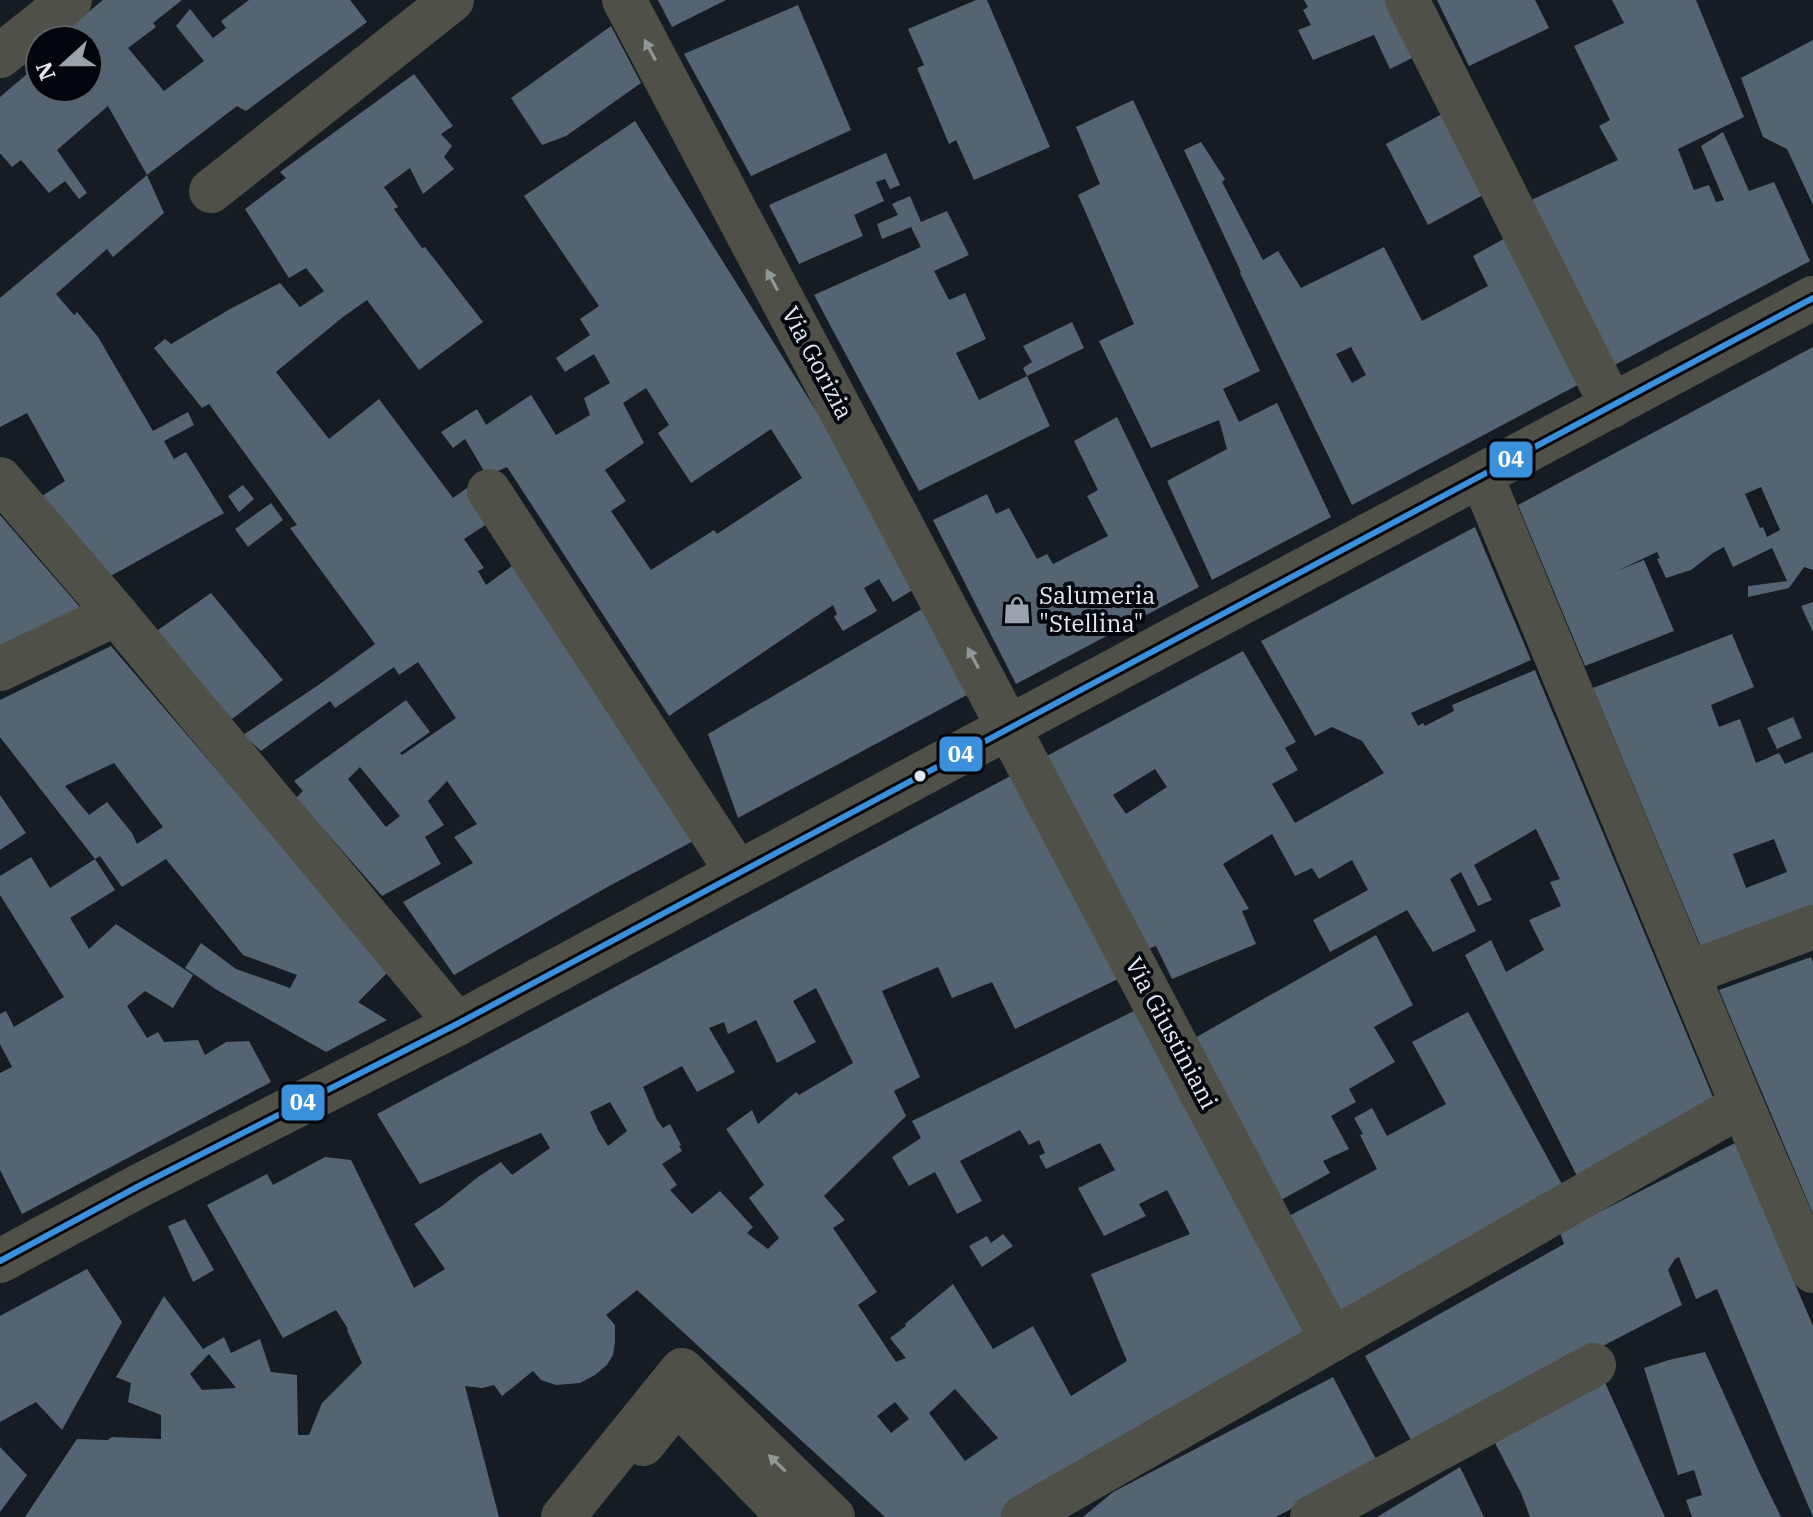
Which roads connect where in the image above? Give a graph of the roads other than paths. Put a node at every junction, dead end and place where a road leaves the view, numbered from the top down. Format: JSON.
{"nodes":[{"id":1,"x":70,"y":0,"type":"edge"},
{"id":2,"x":452,"y":0,"type":"edge"},
{"id":3,"x":624,"y":0,"type":"edge"},
{"id":4,"x":1407,"y":0,"type":"edge"},
{"id":5,"x":0,"y":56,"type":"edge"},
{"id":6,"x":211,"y":191,"type":"dead end"},
{"id":7,"x":1813,"y":298,"type":"edge"},
{"id":8,"x":1612,"y":406,"type":"junction"},
{"id":9,"x":1481,"y":475,"type":"junction"},
{"id":10,"x":0,"y":479,"type":"edge"},
{"id":11,"x":489,"y":491,"type":"dead end"},
{"id":12,"x":116,"y":614,"type":"junction"},
{"id":13,"x":0,"y":669,"type":"edge"},
{"id":14,"x":1009,"y":727,"type":"junction"},
{"id":15,"x":738,"y":873,"type":"junction"},
{"id":16,"x":1813,"y":927,"type":"edge"},
{"id":17,"x":1689,"y":973,"type":"junction"},
{"id":18,"x":457,"y":1024,"type":"junction"},
{"id":19,"x":1742,"y":1105,"type":"junction"},
{"id":20,"x":0,"y":1261,"type":"edge"},
{"id":21,"x":1813,"y":1271,"type":"edge"},
{"id":22,"x":1332,"y":1340,"type":"junction"},
{"id":23,"x":1594,"y":1365,"type":"dead end"},
{"id":24,"x":563,"y":1517,"type":"edge"},
{"id":25,"x":583,"y":1517,"type":"edge"},
{"id":26,"x":789,"y":1517,"type":"edge"},
{"id":27,"x":833,"y":1517,"type":"edge"},
{"id":28,"x":1023,"y":1517,"type":"edge"},
{"id":29,"x":1312,"y":1517,"type":"edge"}],
"edges":[{"from":1,"to":5,"type":"street"},
{"from":2,"to":6,"type":"street"},
{"from":14,"to":3,"type":"street","name":"Via Gorizia","one_way":true},
{"from":4,"to":8,"type":"street"},
{"from":7,"to":8,"type":"street"},
{"from":8,"to":9,"type":"street"},
{"from":9,"to":14,"type":"street"},
{"from":9,"to":17,"type":"street"},
{"from":10,"to":12,"type":"street"},
{"from":11,"to":15,"type":"street"},
{"from":12,"to":13,"type":"street"},
{"from":12,"to":18,"type":"street"},
{"from":14,"to":15,"type":"street"},
{"from":14,"to":22,"type":"street","name":"Via Giustiniani"},
{"from":15,"to":18,"type":"street"},
{"from":16,"to":17,"type":"street"},
{"from":17,"to":19,"type":"street"},
{"from":18,"to":20,"type":"street"},
{"from":19,"to":21,"type":"street"},
{"from":19,"to":22,"type":"street"},
{"from":22,"to":28,"type":"street"},
{"from":23,"to":29,"type":"street"},
{"from":27,"to":24,"type":"street","one_way":true},
{"from":25,"to":26,"type":"street"}]}
